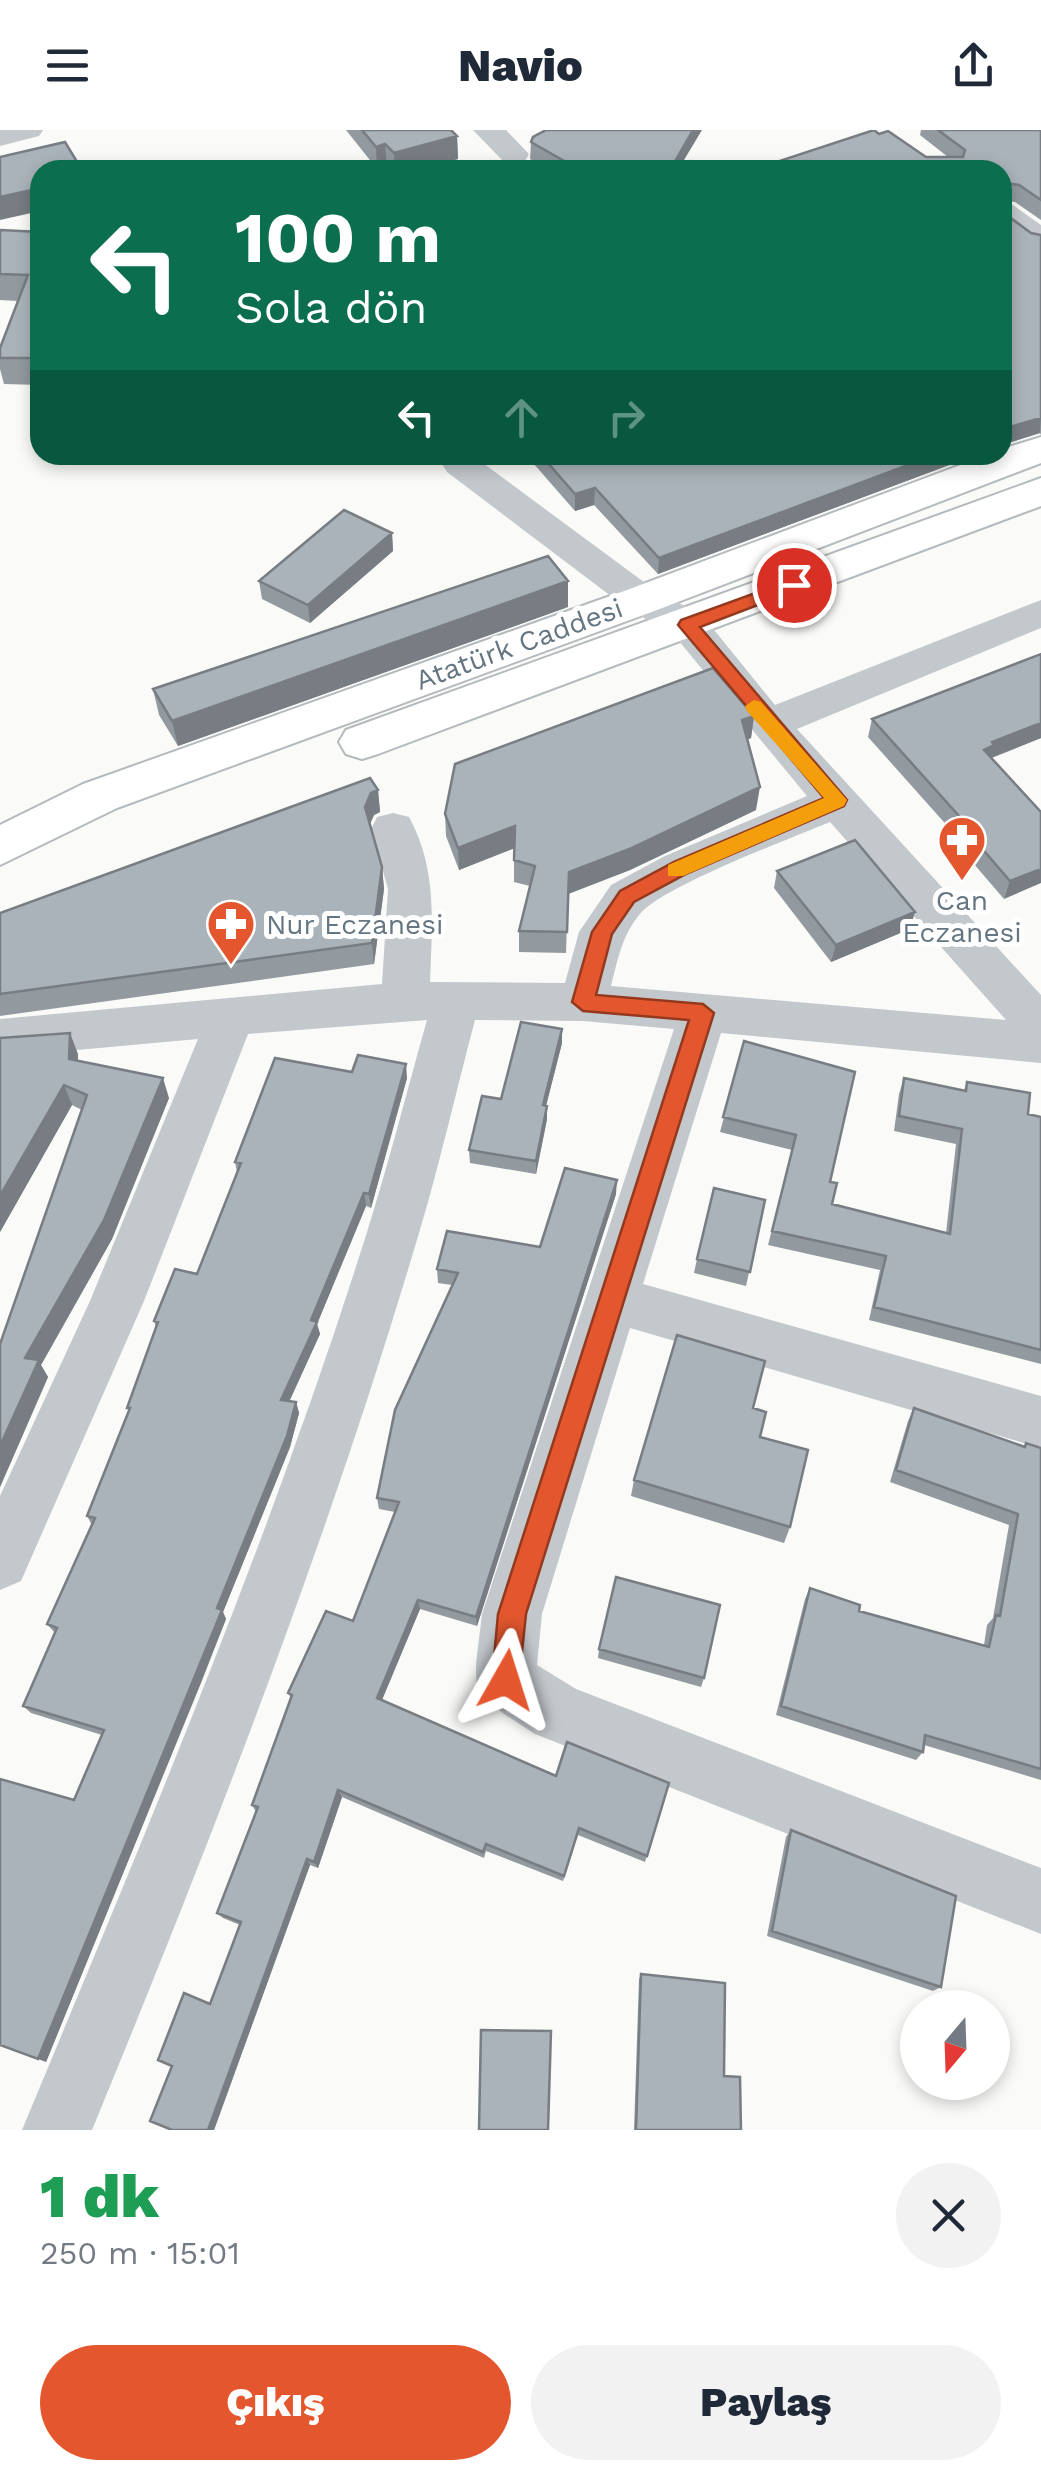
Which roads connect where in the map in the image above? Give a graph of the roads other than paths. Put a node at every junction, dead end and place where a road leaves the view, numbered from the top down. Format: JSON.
{"nodes":[{"id":1,"x":28,"y":130,"type":"edge"},
{"id":2,"x":488,"y":130,"type":"edge"},
{"id":3,"x":0,"y":138,"type":"edge"},
{"id":4,"x":514,"y":154,"type":"dead end"},
{"id":5,"x":1012,"y":219,"type":"edge"},
{"id":6,"x":1041,"y":240,"type":"edge"},
{"id":7,"x":1041,"y":449,"type":"edge"},
{"id":8,"x":1012,"y":460,"type":"edge"},
{"id":9,"x":466,"y":465,"type":"edge"},
{"id":10,"x":999,"y":465,"type":"edge"},
{"id":11,"x":1041,"y":491,"type":"edge"},
{"id":12,"x":642,"y":600,"type":"junction"},
{"id":13,"x":1034,"y":624,"type":"edge"},
{"id":14,"x":688,"y":625,"type":"junction"},
{"id":15,"x":768,"y":724,"type":"junction"},
{"id":16,"x":837,"y":800,"type":"junction"},
{"id":17,"x":393,"y":828,"type":"dead end"},
{"id":18,"x":0,"y":846,"type":"edge"},
{"id":19,"x":0,"y":866,"type":"edge"},
{"id":20,"x":430,"y":1002,"type":"junction"},
{"id":21,"x":583,"y":1002,"type":"junction"},
{"id":22,"x":703,"y":1013,"type":"junction"},
{"id":23,"x":231,"y":1017,"type":"junction"},
{"id":24,"x":1041,"y":1027,"type":"edge"},
{"id":25,"x":0,"y":1038,"type":"edge"},
{"id":26,"x":1041,"y":1043,"type":"edge"},
{"id":27,"x":612,"y":1299,"type":"junction"},
{"id":28,"x":1041,"y":1422,"type":"edge"},
{"id":29,"x":0,"y":1561,"type":"edge"},
{"id":30,"x":1041,"y":1901,"type":"edge"},
{"id":31,"x":57,"y":2130,"type":"edge"}],
"edges":[{"from":1,"to":3,"type":"street"},
{"from":2,"to":4,"type":"street"},
{"from":5,"to":6,"type":"street"},
{"from":7,"to":8,"type":"main road","name":"Atatürk Caddesi"},
{"from":9,"to":12,"type":"street"},
{"from":10,"to":12,"type":"main road","name":"Atatürk Caddesi"},
{"from":11,"to":14,"type":"main road"},
{"from":12,"to":14,"type":"street"},
{"from":12,"to":18,"type":"main road","name":"Atatürk Caddesi"},
{"from":13,"to":15,"type":"street"},
{"from":14,"to":15,"type":"street"},
{"from":14,"to":19,"type":"main road"},
{"from":15,"to":16,"type":"street"},
{"from":16,"to":21,"type":"street"},
{"from":16,"to":24,"type":"street"},
{"from":17,"to":20,"type":"street"},
{"from":20,"to":21,"type":"street"},
{"from":20,"to":23,"type":"street"},
{"from":20,"to":31,"type":"street"},
{"from":21,"to":22,"type":"street"},
{"from":22,"to":26,"type":"street"},
{"from":22,"to":27,"type":"street"},
{"from":23,"to":25,"type":"street"},
{"from":23,"to":29,"type":"street"},
{"from":27,"to":28,"type":"street"},
{"from":27,"to":30,"type":"street"}]}
